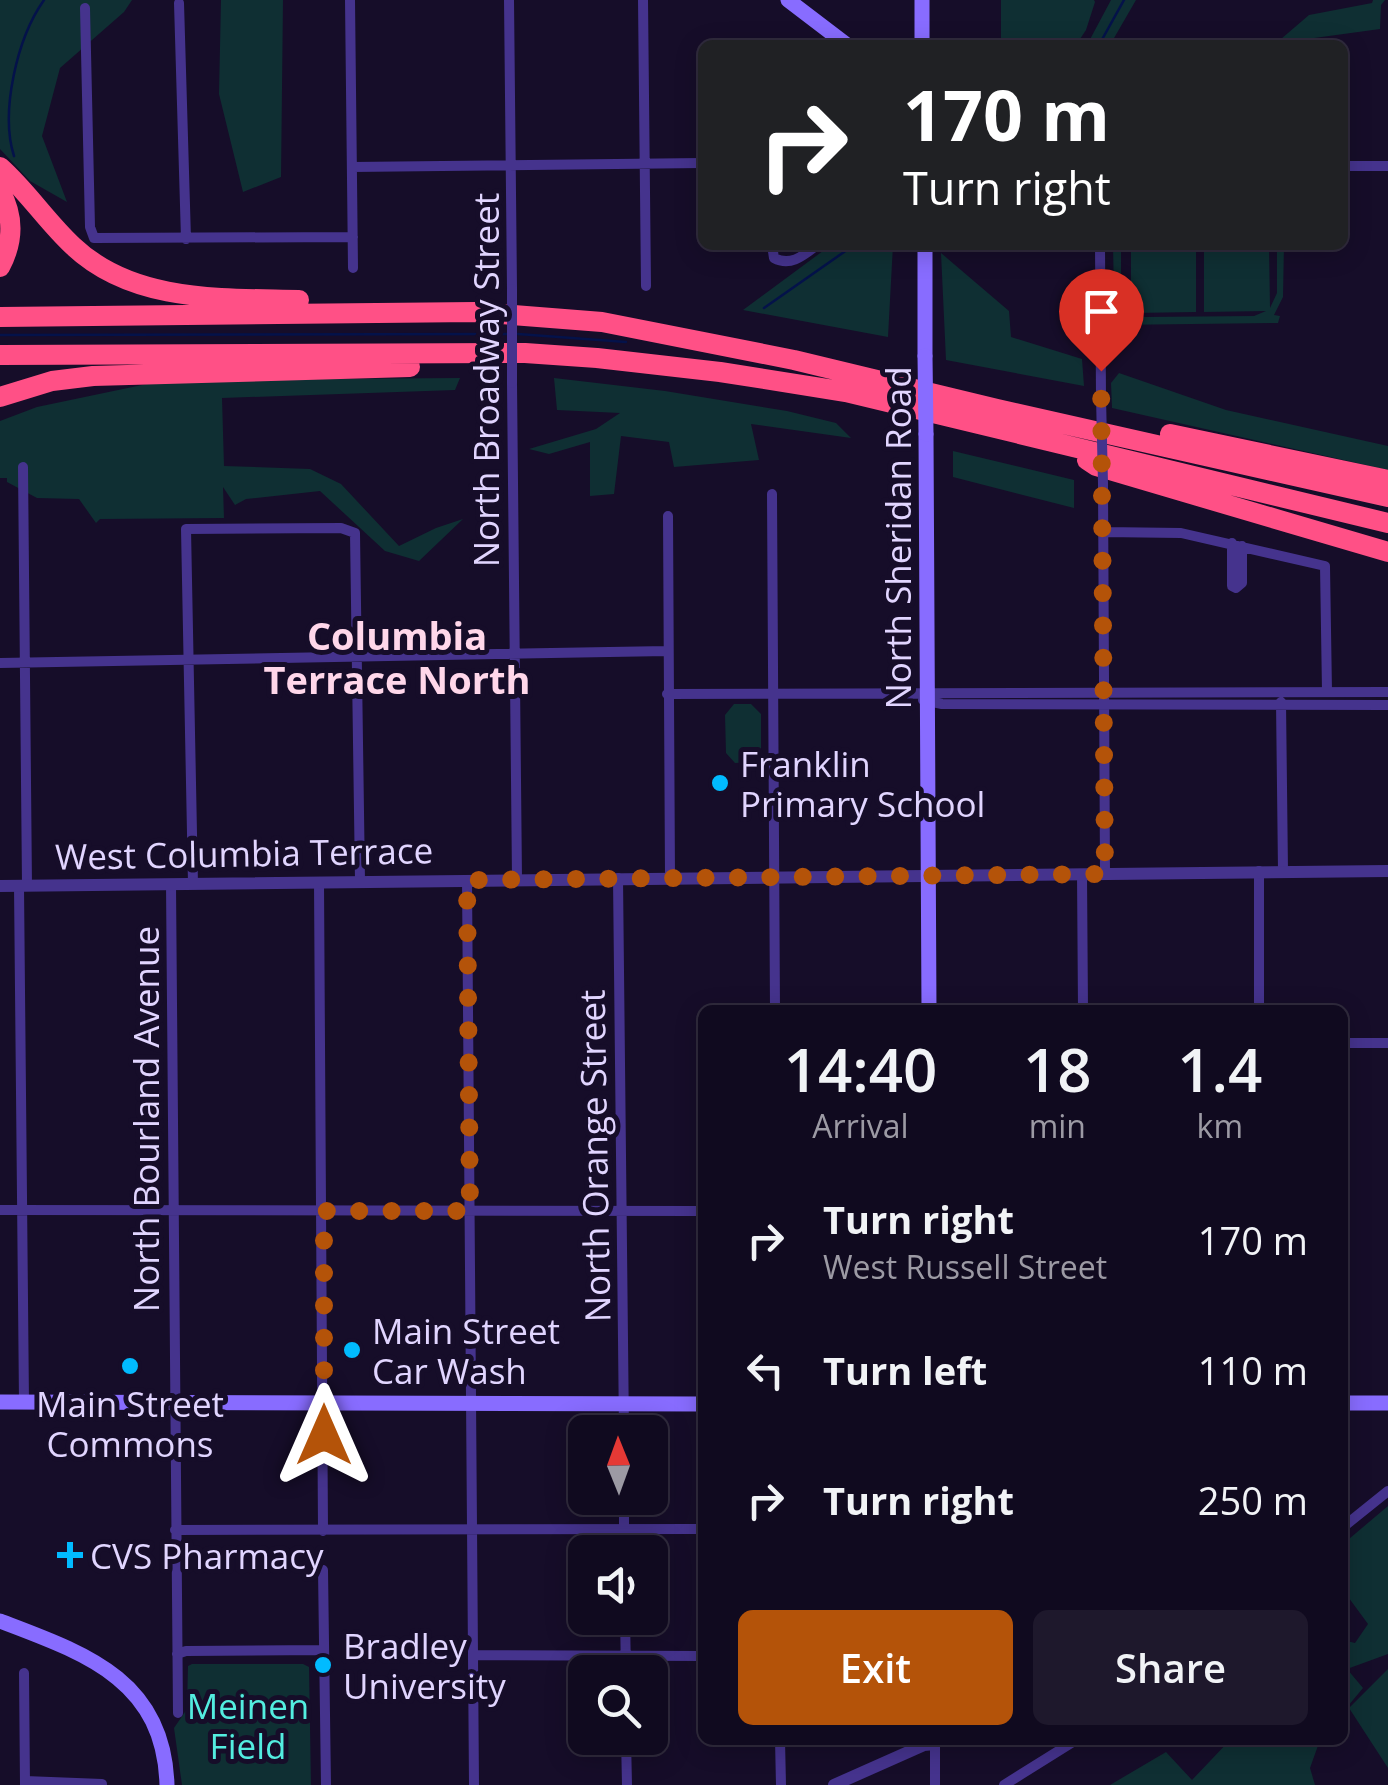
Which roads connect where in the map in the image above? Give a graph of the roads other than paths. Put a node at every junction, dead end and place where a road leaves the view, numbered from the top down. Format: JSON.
{"nodes":[{"id":1,"x":350,"y":0,"type":"edge"},
{"id":2,"x":509,"y":0,"type":"edge"},
{"id":3,"x":643,"y":0,"type":"edge"},
{"id":4,"x":788,"y":0,"type":"edge"},
{"id":5,"x":922,"y":0,"type":"edge"},
{"id":6,"x":179,"y":3,"type":"dead end"},
{"id":7,"x":85,"y":8,"type":"dead end"},
{"id":8,"x":829,"y":40,"type":"edge"},
{"id":9,"x":922,"y":40,"type":"edge"},
{"id":10,"x":645,"y":163,"type":"junction"},
{"id":11,"x":698,"y":163,"type":"edge"},
{"id":12,"x":510,"y":165,"type":"junction"},
{"id":13,"x":352,"y":166,"type":"junction"},
{"id":14,"x":1348,"y":166,"type":"edge"},
{"id":15,"x":1388,"y":166,"type":"edge"},
{"id":16,"x":0,"y":167,"type":"edge"},
{"id":17,"x":0,"y":190,"type":"edge"},
{"id":18,"x":353,"y":238,"type":"junction"},
{"id":19,"x":186,"y":239,"type":"junction"},
{"id":20,"x":772,"y":250,"type":"edge"},
{"id":21,"x":810,"y":250,"type":"edge"},
{"id":22,"x":924,"y":250,"type":"edge"},
{"id":23,"x":1100,"y":250,"type":"edge"},
{"id":24,"x":0,"y":267,"type":"edge"},
{"id":25,"x":353,"y":268,"type":"dead end"},
{"id":26,"x":646,"y":286,"type":"dead end"},
{"id":27,"x":384,"y":312,"type":"junction"},
{"id":28,"x":0,"y":317,"type":"edge"},
{"id":29,"x":0,"y":358,"type":"edge"},
{"id":30,"x":597,"y":358,"type":"junction"},
{"id":31,"x":0,"y":397,"type":"edge"},
{"id":32,"x":997,"y":410,"type":"junction"},
{"id":33,"x":1060,"y":443,"type":"junction"},
{"id":34,"x":23,"y":467,"type":"dead end"},
{"id":35,"x":1388,"y":480,"type":"edge"},
{"id":36,"x":772,"y":494,"type":"dead end"},
{"id":37,"x":1388,"y":497,"type":"edge"},
{"id":38,"x":668,"y":516,"type":"dead end"},
{"id":39,"x":1388,"y":523,"type":"edge"},
{"id":40,"x":1104,"y":532,"type":"junction"},
{"id":41,"x":1388,"y":552,"type":"edge"},
{"id":42,"x":667,"y":651,"type":"junction"},
{"id":43,"x":515,"y":655,"type":"junction"},
{"id":44,"x":359,"y":658,"type":"junction"},
{"id":45,"x":188,"y":660,"type":"junction"},
{"id":46,"x":24,"y":663,"type":"junction"},
{"id":47,"x":0,"y":664,"type":"edge"},
{"id":48,"x":1105,"y":692,"type":"junction"},
{"id":49,"x":1282,"y":692,"type":"junction"},
{"id":50,"x":1327,"y":692,"type":"junction"},
{"id":51,"x":1388,"y":692,"type":"edge"},
{"id":52,"x":667,"y":694,"type":"junction"},
{"id":53,"x":772,"y":694,"type":"junction"},
{"id":54,"x":928,"y":696,"type":"junction"},
{"id":55,"x":1105,"y":704,"type":"junction"},
{"id":56,"x":1282,"y":704,"type":"junction"},
{"id":57,"x":1388,"y":705,"type":"edge"},
{"id":58,"x":1258,"y":871,"type":"junction"},
{"id":59,"x":1282,"y":871,"type":"junction"},
{"id":60,"x":1388,"y":871,"type":"edge"},
{"id":61,"x":928,"y":874,"type":"junction"},
{"id":62,"x":1082,"y":874,"type":"junction"},
{"id":63,"x":1105,"y":874,"type":"junction"},
{"id":64,"x":774,"y":876,"type":"junction"},
{"id":65,"x":618,"y":878,"type":"junction"},
{"id":66,"x":670,"y":878,"type":"junction"},
{"id":67,"x":467,"y":880,"type":"junction"},
{"id":68,"x":517,"y":880,"type":"junction"},
{"id":69,"x":360,"y":881,"type":"junction"},
{"id":70,"x":319,"y":882,"type":"junction"},
{"id":71,"x":171,"y":884,"type":"junction"},
{"id":72,"x":193,"y":884,"type":"junction"},
{"id":73,"x":0,"y":886,"type":"edge"},
{"id":74,"x":23,"y":886,"type":"junction"},
{"id":75,"x":775,"y":1005,"type":"edge"},
{"id":76,"x":929,"y":1005,"type":"edge"},
{"id":77,"x":1083,"y":1005,"type":"edge"},
{"id":78,"x":1259,"y":1005,"type":"edge"},
{"id":79,"x":1388,"y":1042,"type":"edge"},
{"id":80,"x":1348,"y":1043,"type":"edge"},
{"id":81,"x":0,"y":1210,"type":"edge"},
{"id":82,"x":21,"y":1210,"type":"junction"},
{"id":83,"x":173,"y":1210,"type":"junction"},
{"id":84,"x":324,"y":1211,"type":"junction"},
{"id":85,"x":470,"y":1211,"type":"junction"},
{"id":86,"x":623,"y":1211,"type":"junction"},
{"id":87,"x":698,"y":1211,"type":"edge"},
{"id":88,"x":0,"y":1402,"type":"edge"},
{"id":89,"x":24,"y":1402,"type":"junction"},
{"id":90,"x":174,"y":1402,"type":"junction"},
{"id":91,"x":324,"y":1403,"type":"junction"},
{"id":92,"x":471,"y":1403,"type":"junction"},
{"id":93,"x":1348,"y":1403,"type":"edge"},
{"id":94,"x":1388,"y":1403,"type":"edge"},
{"id":95,"x":624,"y":1404,"type":"junction"},
{"id":96,"x":698,"y":1404,"type":"edge"},
{"id":97,"x":624,"y":1415,"type":"edge"},
{"id":98,"x":1388,"y":1491,"type":"edge"},
{"id":99,"x":624,"y":1515,"type":"edge"},
{"id":100,"x":1348,"y":1523,"type":"edge"},
{"id":101,"x":624,"y":1529,"type":"junction"},
{"id":102,"x":698,"y":1529,"type":"edge"},
{"id":103,"x":175,"y":1530,"type":"junction"},
{"id":104,"x":324,"y":1530,"type":"junction"},
{"id":105,"x":472,"y":1530,"type":"junction"},
{"id":106,"x":624,"y":1535,"type":"edge"},
{"id":107,"x":323,"y":1570,"type":"dead end"},
{"id":108,"x":0,"y":1622,"type":"edge"},
{"id":109,"x":324,"y":1650,"type":"junction"},
{"id":110,"x":177,"y":1654,"type":"junction"},
{"id":111,"x":474,"y":1656,"type":"junction"},
{"id":112,"x":668,"y":1656,"type":"edge"},
{"id":113,"x":698,"y":1656,"type":"edge"},
{"id":114,"x":568,"y":1657,"type":"edge"},
{"id":115,"x":24,"y":1673,"type":"dead end"},
{"id":116,"x":178,"y":1713,"type":"dead end"},
{"id":117,"x":780,"y":1745,"type":"edge"},
{"id":118,"x":922,"y":1745,"type":"edge"},
{"id":119,"x":935,"y":1745,"type":"edge"},
{"id":120,"x":1068,"y":1745,"type":"edge"},
{"id":121,"x":626,"y":1755,"type":"edge"},
{"id":122,"x":25,"y":1783,"type":"edge"},
{"id":123,"x":102,"y":1784,"type":"edge"},
{"id":124,"x":167,"y":1785,"type":"edge"},
{"id":125,"x":326,"y":1785,"type":"edge"},
{"id":126,"x":474,"y":1785,"type":"edge"},
{"id":127,"x":627,"y":1785,"type":"edge"},
{"id":128,"x":780,"y":1785,"type":"edge"},
{"id":129,"x":834,"y":1785,"type":"edge"},
{"id":130,"x":935,"y":1785,"type":"edge"},
{"id":131,"x":1004,"y":1785,"type":"edge"}],
"edges":[{"from":1,"to":13,"type":"street"},
{"from":2,"to":12,"type":"street","name":"North Broadway Street"},
{"from":3,"to":10,"type":"street"},
{"from":4,"to":8,"type":"main road"},
{"from":5,"to":9,"type":"main road"},
{"from":6,"to":19,"type":"street"},
{"from":7,"to":19,"type":"street"},
{"from":10,"to":11,"type":"street"},
{"from":10,"to":12,"type":"street"},
{"from":10,"to":26,"type":"street"},
{"from":12,"to":13,"type":"street"},
{"from":12,"to":43,"type":"street","name":"North Broadway Street","bridge":true},
{"from":13,"to":18,"type":"street"},
{"from":14,"to":15,"type":"street"},
{"from":16,"to":27,"type":"highway"},
{"from":17,"to":24,"type":"highway"},
{"from":18,"to":19,"type":"street"},
{"from":18,"to":25,"type":"street"},
{"from":20,"to":21,"type":"street"},
{"from":22,"to":54,"type":"main road","name":"North Sheridan Road","bridge":true},
{"from":23,"to":40,"type":"street","bridge":true},
{"from":27,"to":28,"type":"highway"},
{"from":27,"to":32,"type":"highway"},
{"from":29,"to":30,"type":"highway"},
{"from":30,"to":31,"type":"highway"},
{"from":30,"to":33,"type":"highway"},
{"from":32,"to":35,"type":"highway"},
{"from":32,"to":37,"type":"highway"},
{"from":33,"to":39,"type":"highway"},
{"from":33,"to":41,"type":"highway"},
{"from":34,"to":46,"type":"street"},
{"from":36,"to":53,"type":"street"},
{"from":38,"to":42,"type":"street"},
{"from":40,"to":48,"type":"street"},
{"from":40,"to":50,"type":"street"},
{"from":42,"to":43,"type":"street"},
{"from":42,"to":52,"type":"street"},
{"from":43,"to":44,"type":"street"},
{"from":43,"to":68,"type":"street","name":"North Broadway Street"},
{"from":44,"to":45,"type":"street"},
{"from":44,"to":45,"type":"street","name":"North Bourland Avenue"},
{"from":44,"to":69,"type":"street"},
{"from":45,"to":46,"type":"street"},
{"from":45,"to":72,"type":"street","name":"North Bourland Avenue"},
{"from":46,"to":47,"type":"street"},
{"from":46,"to":74,"type":"street"},
{"from":48,"to":49,"type":"street"},
{"from":48,"to":54,"type":"street"},
{"from":48,"to":55,"type":"street"},
{"from":49,"to":50,"type":"street"},
{"from":49,"to":56,"type":"street"},
{"from":50,"to":51,"type":"street"},
{"from":52,"to":53,"type":"street"},
{"from":52,"to":66,"type":"street"},
{"from":53,"to":54,"type":"street"},
{"from":53,"to":64,"type":"street"},
{"from":54,"to":55,"type":"street"},
{"from":54,"to":61,"type":"main road","name":"North Sheridan Road"},
{"from":55,"to":56,"type":"street"},
{"from":55,"to":63,"type":"street"},
{"from":56,"to":57,"type":"street"},
{"from":56,"to":59,"type":"street"},
{"from":58,"to":59,"type":"street","name":"West Columbia Terrace"},
{"from":58,"to":63,"type":"street","name":"West Columbia Terrace"},
{"from":58,"to":78,"type":"street"},
{"from":59,"to":60,"type":"street","name":"West Columbia Terrace"},
{"from":61,"to":62,"type":"street","name":"West Columbia Terrace"},
{"from":61,"to":64,"type":"street","name":"West Columbia Terrace"},
{"from":61,"to":76,"type":"main road","name":"North Sheridan Road"},
{"from":62,"to":63,"type":"street","name":"West Columbia Terrace"},
{"from":62,"to":77,"type":"street"},
{"from":64,"to":66,"type":"street","name":"West Columbia Terrace"},
{"from":64,"to":75,"type":"street"},
{"from":65,"to":66,"type":"street","name":"West Columbia Terrace"},
{"from":65,"to":68,"type":"street","name":"West Columbia Terrace"},
{"from":65,"to":86,"type":"street","name":"North Orange Street"},
{"from":67,"to":68,"type":"street","name":"West Columbia Terrace"},
{"from":67,"to":69,"type":"street","name":"West Columbia Terrace"},
{"from":67,"to":85,"type":"street"},
{"from":69,"to":70,"type":"street","name":"West Columbia Terrace"},
{"from":70,"to":72,"type":"street","name":"West Columbia Terrace"},
{"from":70,"to":84,"type":"street"},
{"from":71,"to":72,"type":"street","name":"West Columbia Terrace"},
{"from":71,"to":74,"type":"street","name":"West Columbia Terrace"},
{"from":71,"to":83,"type":"street","name":"North Bourland Avenue"},
{"from":73,"to":74,"type":"street","name":"West Columbia Terrace"},
{"from":74,"to":82,"type":"street"},
{"from":79,"to":80,"type":"street"},
{"from":81,"to":82,"type":"street"},
{"from":82,"to":83,"type":"street"},
{"from":82,"to":89,"type":"street"},
{"from":83,"to":84,"type":"street"},
{"from":83,"to":90,"type":"street","name":"North Bourland Avenue"},
{"from":84,"to":85,"type":"street"},
{"from":84,"to":91,"type":"street"},
{"from":85,"to":86,"type":"street"},
{"from":85,"to":92,"type":"street"},
{"from":86,"to":87,"type":"street"},
{"from":86,"to":95,"type":"street","name":"North Orange Street"},
{"from":88,"to":89,"type":"main road"},
{"from":89,"to":90,"type":"main road"},
{"from":90,"to":91,"type":"main road"},
{"from":90,"to":103,"type":"street","name":"North Bourland Avenue"},
{"from":91,"to":92,"type":"main road"},
{"from":91,"to":104,"type":"street"},
{"from":92,"to":95,"type":"main road"},
{"from":92,"to":105,"type":"street"},
{"from":93,"to":94,"type":"main road"},
{"from":95,"to":96,"type":"main road"},
{"from":95,"to":97,"type":"street","name":"North Orange Street"},
{"from":98,"to":100,"type":"street"},
{"from":99,"to":101,"type":"street"},
{"from":101,"to":102,"type":"street"},
{"from":101,"to":105,"type":"street"},
{"from":101,"to":106,"type":"street"},
{"from":103,"to":104,"type":"street"},
{"from":103,"to":110,"type":"street","name":"North Bourland Avenue"},
{"from":104,"to":105,"type":"street"},
{"from":105,"to":111,"type":"street"},
{"from":107,"to":109,"type":"street"},
{"from":108,"to":124,"type":"main road"},
{"from":109,"to":110,"type":"street"},
{"from":109,"to":125,"type":"street"},
{"from":110,"to":116,"type":"street","name":"North Bourland Avenue"},
{"from":111,"to":114,"type":"street"},
{"from":111,"to":126,"type":"street"},
{"from":112,"to":113,"type":"street"},
{"from":115,"to":122,"type":"street"},
{"from":117,"to":128,"type":"street"},
{"from":118,"to":129,"type":"street"},
{"from":119,"to":130,"type":"street"},
{"from":120,"to":131,"type":"street"},
{"from":121,"to":127,"type":"street"},
{"from":122,"to":123,"type":"street"}]}
